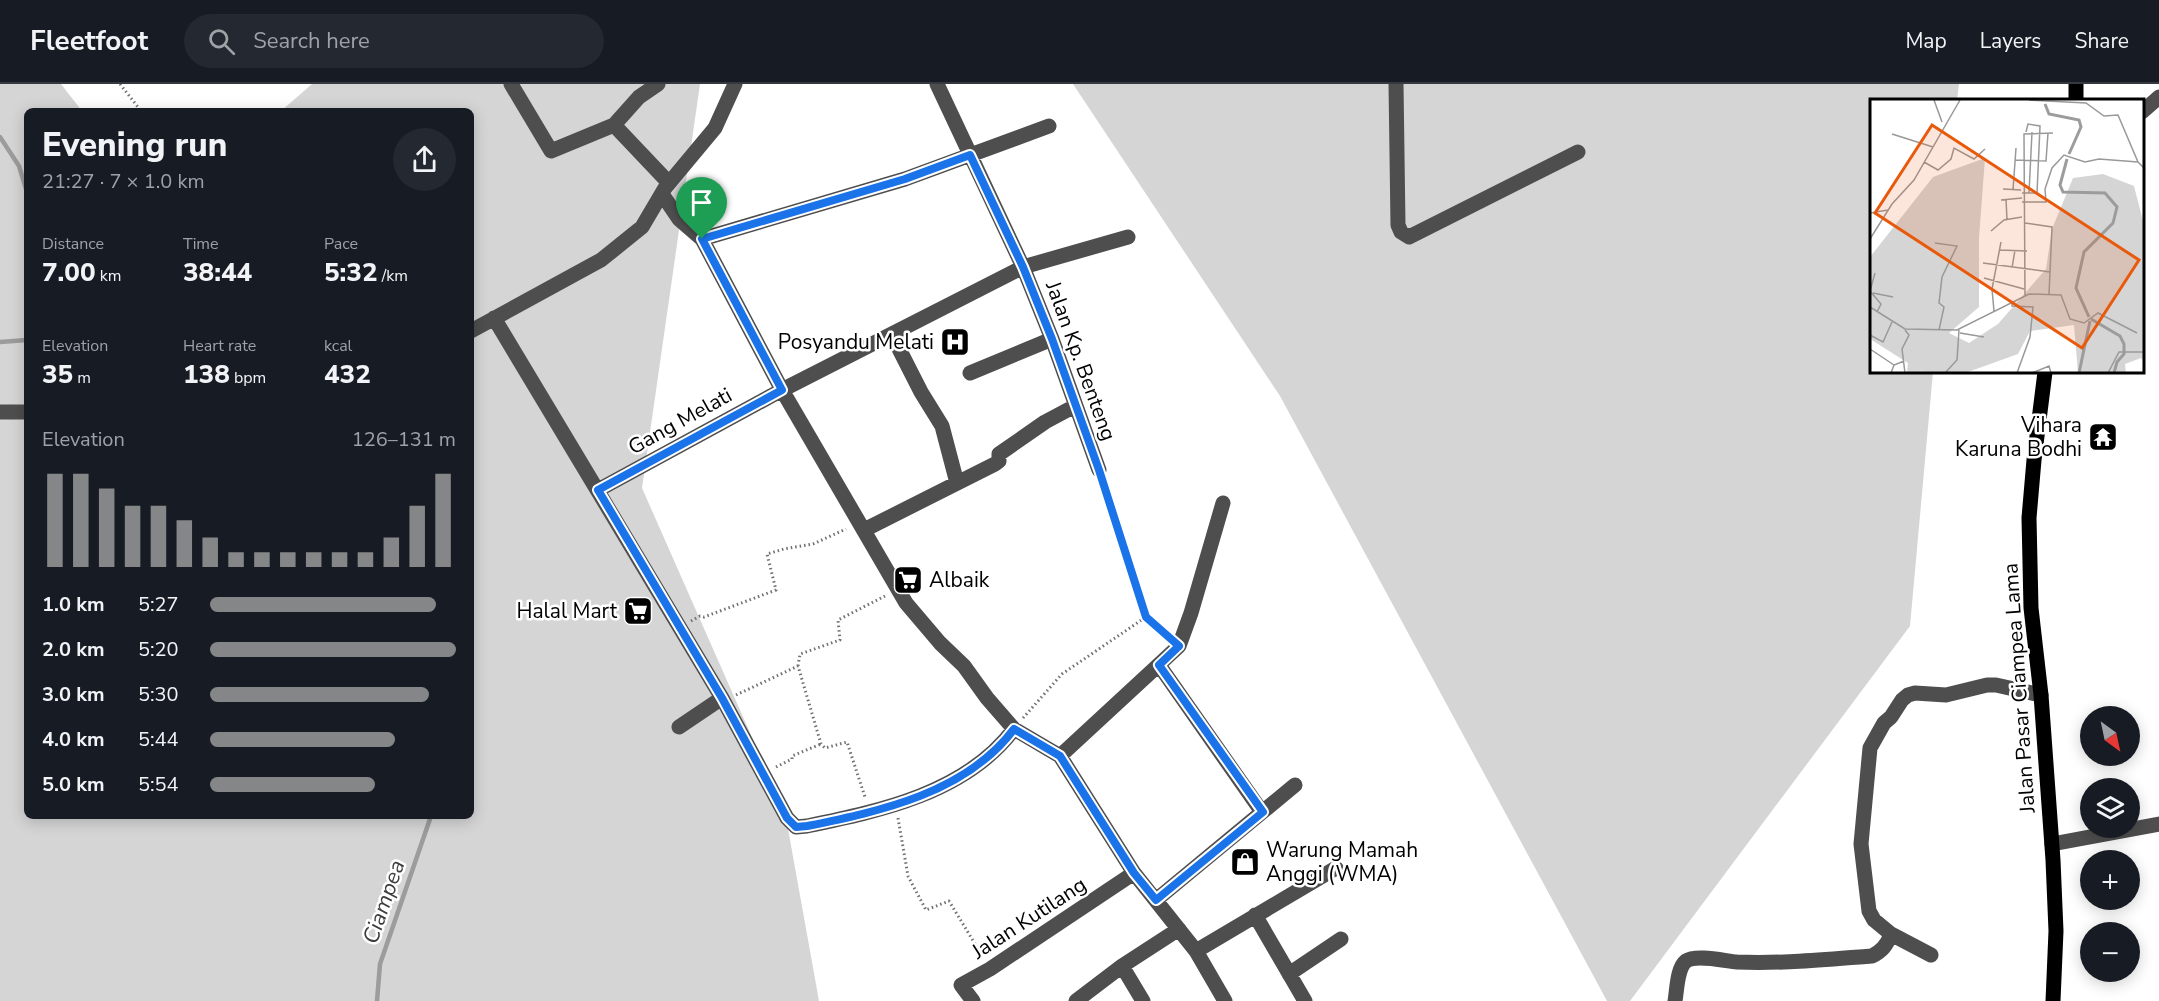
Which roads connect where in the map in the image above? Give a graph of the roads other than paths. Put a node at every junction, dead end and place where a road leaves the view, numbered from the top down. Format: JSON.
{"nodes":[{"id":1,"x":511,"y":84,"type":"edge"},
{"id":2,"x":658,"y":84,"type":"edge"},
{"id":3,"x":937,"y":84,"type":"edge"},
{"id":4,"x":1396,"y":84,"type":"edge"},
{"id":5,"x":734,"y":85,"type":"edge"},
{"id":6,"x":2159,"y":97,"type":"edge"},
{"id":7,"x":2144,"y":110,"type":"edge"},
{"id":8,"x":614,"y":125,"type":"junction"},
{"id":9,"x":1050,"y":126,"type":"dead end"},
{"id":10,"x":1578,"y":152,"type":"dead end"},
{"id":11,"x":970,"y":155,"type":"junction"},
{"id":12,"x":666,"y":188,"type":"junction"},
{"id":13,"x":1128,"y":237,"type":"dead end"},
{"id":14,"x":702,"y":239,"type":"junction"},
{"id":15,"x":1023,"y":267,"type":"junction"},
{"id":16,"x":494,"y":318,"type":"junction"},
{"id":17,"x":474,"y":329,"type":"edge"},
{"id":18,"x":892,"y":335,"type":"junction"},
{"id":19,"x":1052,"y":339,"type":"junction"},
{"id":20,"x":970,"y":373,"type":"dead end"},
{"id":21,"x":2045,"y":374,"type":"edge"},
{"id":22,"x":782,"y":390,"type":"junction"},
{"id":23,"x":1075,"y":406,"type":"junction"},
{"id":24,"x":0,"y":412,"type":"edge"},
{"id":25,"x":24,"y":412,"type":"edge"},
{"id":26,"x":1099,"y":470,"type":"road end"},
{"id":27,"x":957,"y":483,"type":"junction"},
{"id":28,"x":598,"y":490,"type":"junction"},
{"id":29,"x":1223,"y":503,"type":"dead end"},
{"id":30,"x":862,"y":527,"type":"junction"},
{"id":31,"x":1159,"y":665,"type":"junction"},
{"id":32,"x":2041,"y":695,"type":"junction"},
{"id":33,"x":722,"y":699,"type":"junction"},
{"id":34,"x":679,"y":727,"type":"dead end"},
{"id":35,"x":1014,"y":729,"type":"junction"},
{"id":36,"x":1060,"y":756,"type":"junction"},
{"id":37,"x":1295,"y":785,"type":"dead end"},
{"id":38,"x":1263,"y":812,"type":"junction"},
{"id":39,"x":2159,"y":824,"type":"edge"},
{"id":40,"x":2052,"y":844,"type":"junction"},
{"id":41,"x":1336,"y":868,"type":"dead end"},
{"id":42,"x":1134,"y":873,"type":"junction"},
{"id":43,"x":1156,"y":900,"type":"junction"},
{"id":44,"x":1255,"y":915,"type":"junction"},
{"id":45,"x":1179,"y":929,"type":"junction"},
{"id":46,"x":1891,"y":934,"type":"junction"},
{"id":47,"x":1341,"y":939,"type":"dead end"},
{"id":48,"x":1196,"y":951,"type":"junction"},
{"id":49,"x":1931,"y":955,"type":"dead end"},
{"id":50,"x":1122,"y":966,"type":"junction"},
{"id":51,"x":1290,"y":974,"type":"junction"},
{"id":52,"x":1299,"y":999,"type":"edge"},
{"id":53,"x":973,"y":1001,"type":"edge"},
{"id":54,"x":1076,"y":1001,"type":"edge"},
{"id":55,"x":1143,"y":1001,"type":"edge"},
{"id":56,"x":1225,"y":1001,"type":"edge"},
{"id":57,"x":1675,"y":1001,"type":"edge"},
{"id":58,"x":2053,"y":1001,"type":"edge"}],
"edges":[{"from":1,"to":8,"type":"street"},
{"from":2,"to":8,"type":"street"},
{"from":3,"to":11,"type":"street","name":"Jalan Kp. Benteng"},
{"from":4,"to":10,"type":"street"},
{"from":5,"to":12,"type":"street"},
{"from":6,"to":7,"type":"street"},
{"from":8,"to":12,"type":"street"},
{"from":9,"to":11,"type":"street"},
{"from":11,"to":14,"type":"street"},
{"from":11,"to":15,"type":"street","name":"Jalan Kp. Benteng"},
{"from":12,"to":14,"type":"street"},
{"from":12,"to":16,"type":"street"},
{"from":13,"to":15,"type":"street","name":"Gang Melati"},
{"from":14,"to":22,"type":"street"},
{"from":15,"to":18,"type":"street","name":"Gang Melati"},
{"from":15,"to":19,"type":"street","name":"Jalan Kp. Benteng"},
{"from":16,"to":17,"type":"street"},
{"from":16,"to":28,"type":"street"},
{"from":18,"to":22,"type":"street","name":"Gang Melati"},
{"from":18,"to":27,"type":"street"},
{"from":19,"to":20,"type":"street"},
{"from":19,"to":23,"type":"street","name":"Jalan Kp. Benteng"},
{"from":21,"to":32,"type":"main road","name":"Jalan Pasar Ciampea Lama"},
{"from":22,"to":28,"type":"street","name":"Gang Melati"},
{"from":22,"to":30,"type":"street"},
{"from":23,"to":26,"type":"street","name":"Jalan Kp. Benteng"},
{"from":23,"to":27,"type":"street"},
{"from":24,"to":25,"type":"street"},
{"from":27,"to":30,"type":"street"},
{"from":28,"to":33,"type":"street"},
{"from":29,"to":31,"type":"street"},
{"from":30,"to":35,"type":"street"},
{"from":31,"to":36,"type":"street"},
{"from":31,"to":38,"type":"street"},
{"from":32,"to":40,"type":"main road","name":"Jalan Pasar Ciampea Lama"},
{"from":32,"to":46,"type":"street"},
{"from":33,"to":34,"type":"street"},
{"from":33,"to":35,"type":"street"},
{"from":35,"to":36,"type":"street"},
{"from":36,"to":42,"type":"street"},
{"from":37,"to":38,"type":"street"},
{"from":38,"to":43,"type":"street"},
{"from":39,"to":40,"type":"street"},
{"from":40,"to":58,"type":"main road","name":"Jalan Pasar Ciampea Lama"},
{"from":41,"to":44,"type":"street"},
{"from":42,"to":43,"type":"street"},
{"from":42,"to":53,"type":"street","name":"Jalan Kutilang"},
{"from":43,"to":45,"type":"street"},
{"from":44,"to":48,"type":"street"},
{"from":44,"to":51,"type":"street"},
{"from":45,"to":48,"type":"street"},
{"from":45,"to":50,"type":"street"},
{"from":46,"to":49,"type":"street"},
{"from":46,"to":57,"type":"street"},
{"from":47,"to":51,"type":"street"},
{"from":48,"to":56,"type":"street"},
{"from":50,"to":54,"type":"street"},
{"from":50,"to":55,"type":"street"},
{"from":51,"to":52,"type":"street"}]}
